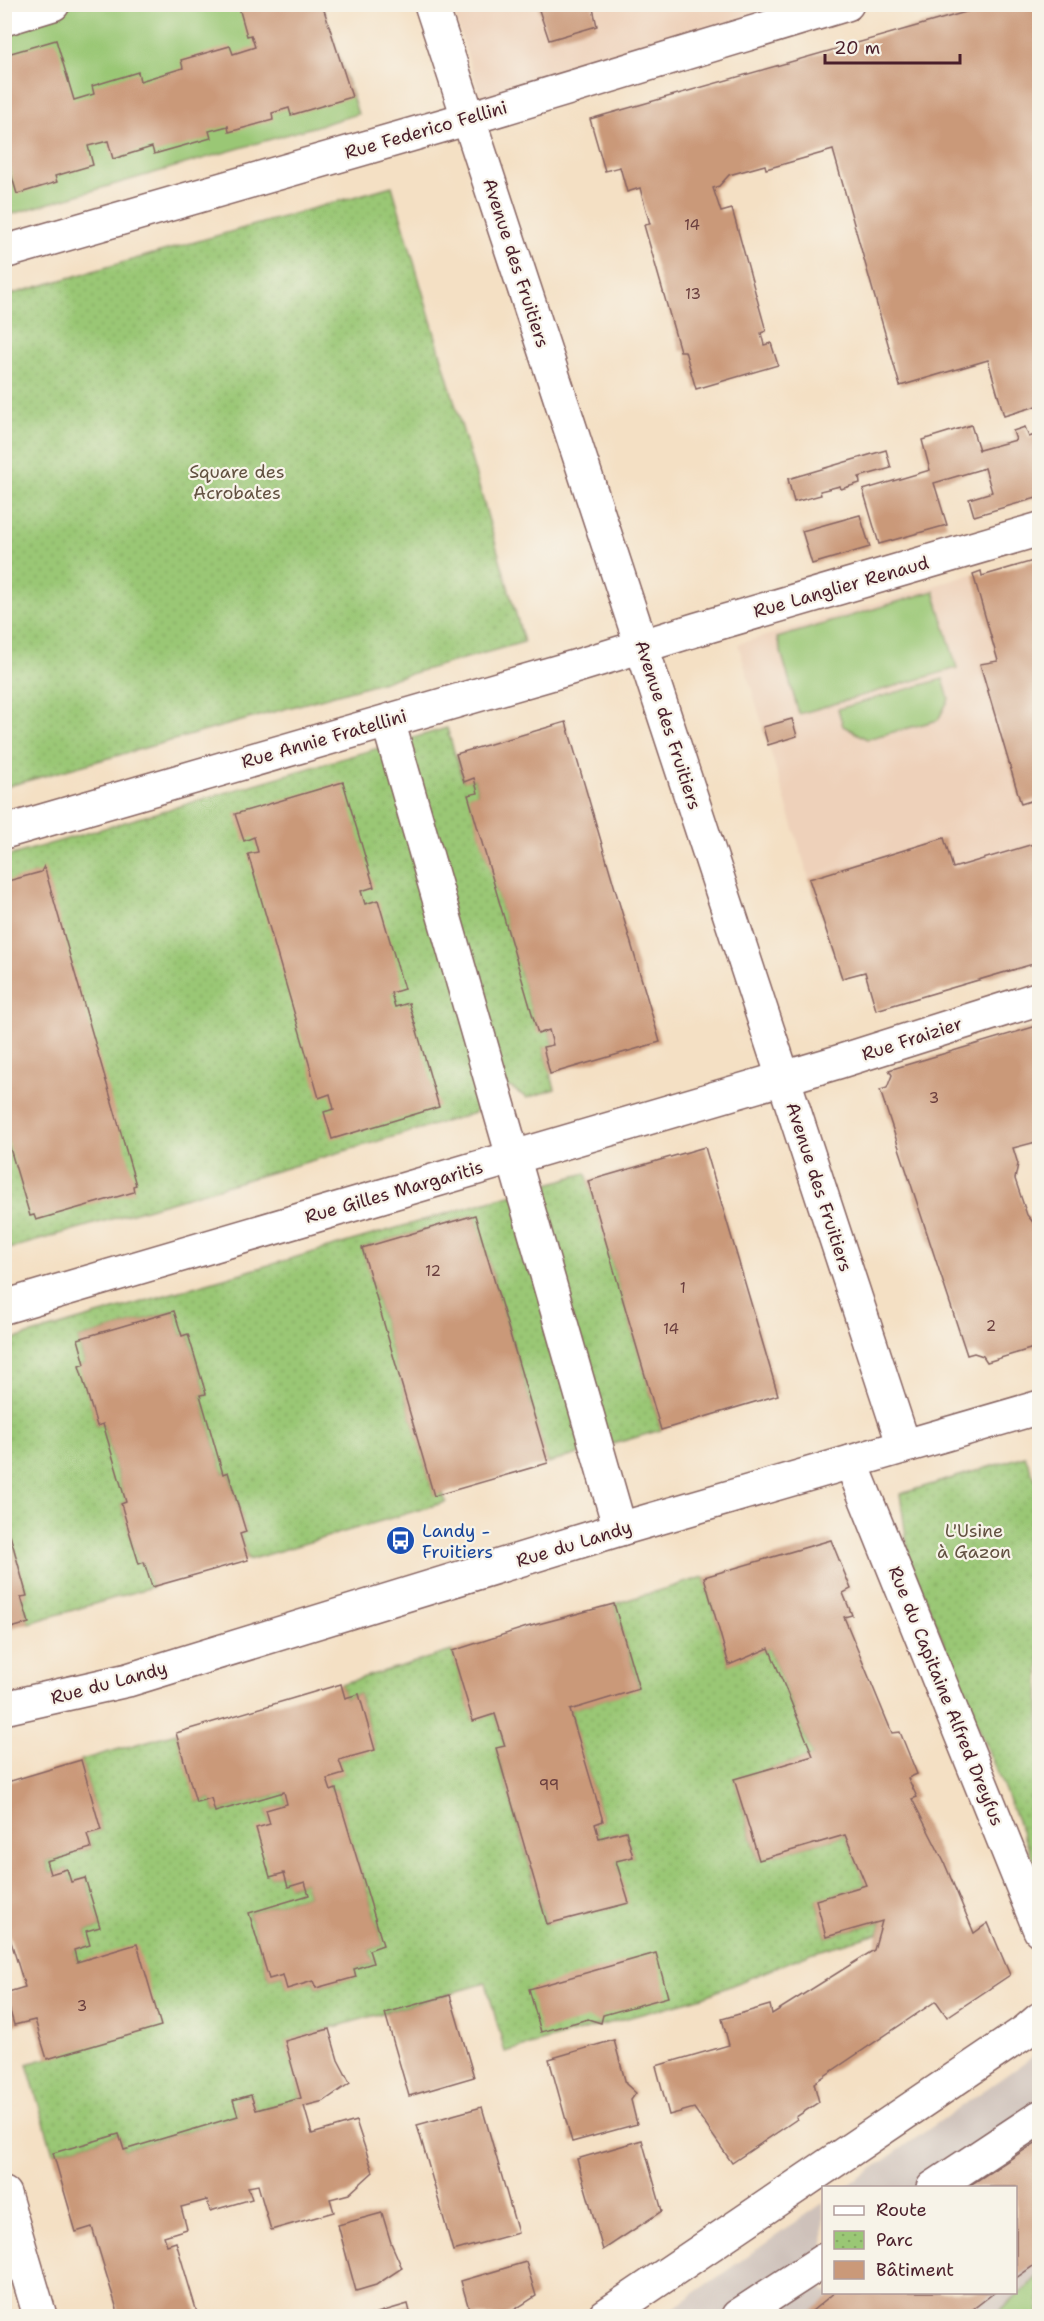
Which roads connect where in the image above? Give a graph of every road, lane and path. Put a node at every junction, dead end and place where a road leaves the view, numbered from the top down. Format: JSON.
{"nodes":[{"id":1,"x":53,"y":4,"type":"edge"},
{"id":2,"x":431,"y":4,"type":"edge"},
{"id":3,"x":847,"y":4,"type":"edge"},
{"id":4,"x":4,"y":19,"type":"edge"},
{"id":5,"x":468,"y":118,"type":"junction"},
{"id":6,"x":4,"y":252,"type":"edge"},
{"id":7,"x":1040,"y":529,"type":"edge"},
{"id":8,"x":643,"y":645,"type":"junction"},
{"id":9,"x":388,"y":721,"type":"junction"},
{"id":10,"x":4,"y":832,"type":"edge"},
{"id":11,"x":1040,"y":999,"type":"edge"},
{"id":12,"x":783,"y":1078,"type":"junction"},
{"id":13,"x":513,"y":1157,"type":"junction"},
{"id":14,"x":4,"y":1307,"type":"edge"},
{"id":15,"x":1040,"y":1407,"type":"edge"},
{"id":16,"x":904,"y":1446,"type":"junction"},
{"id":17,"x":851,"y":1462,"type":"junction"},
{"id":18,"x":620,"y":1529,"type":"junction"},
{"id":19,"x":4,"y":1708,"type":"edge"},
{"id":20,"x":1040,"y":1930,"type":"edge"},
{"id":21,"x":1040,"y":2019,"type":"edge"},
{"id":22,"x":1040,"y":2117,"type":"edge"},
{"id":23,"x":935,"y":2186,"type":"edge"},
{"id":24,"x":4,"y":2194,"type":"edge"},
{"id":25,"x":822,"y":2261,"type":"edge"},
{"id":26,"x":40,"y":2316,"type":"edge"},
{"id":27,"x":605,"y":2316,"type":"edge"},
{"id":28,"x":738,"y":2316,"type":"edge"}],
"edges":[{"from":1,"to":4,"type":"street"},
{"from":2,"to":5,"type":"street","name":"Avenue des Fruitiers"},
{"from":3,"to":5,"type":"street","name":"Rue Federico Fellini"},
{"from":5,"to":6,"type":"street","name":"Rue Federico Fellini"},
{"from":5,"to":8,"type":"street","name":"Avenue des Fruitiers"},
{"from":7,"to":8,"type":"street","name":"Rue Langlier Renaud"},
{"from":8,"to":9,"type":"street","name":"Rue Annie Fratellini"},
{"from":8,"to":12,"type":"street","name":"Avenue des Fruitiers"},
{"from":9,"to":10,"type":"street","name":"Rue Annie Fratellini"},
{"from":9,"to":13,"type":"street"},
{"from":11,"to":12,"type":"street","name":"Rue Fraizier"},
{"from":12,"to":13,"type":"street","name":"Rue Gilles Margaritis"},
{"from":12,"to":16,"type":"street","name":"Avenue des Fruitiers"},
{"from":13,"to":14,"type":"street","name":"Rue Gilles Margaritis"},
{"from":13,"to":18,"type":"street"},
{"from":15,"to":16,"type":"street","name":"Rue du Landy"},
{"from":16,"to":17,"type":"street","name":"Rue du Landy"},
{"from":17,"to":18,"type":"street","name":"Rue du Landy"},
{"from":17,"to":20,"type":"street","name":"Rue du Capitaine Alfred Dreyfus"},
{"from":18,"to":19,"type":"street","name":"Rue du Landy"},
{"from":21,"to":27,"type":"street"},
{"from":22,"to":23,"type":"street"},
{"from":24,"to":26,"type":"street"},
{"from":25,"to":28,"type":"street"}]}
